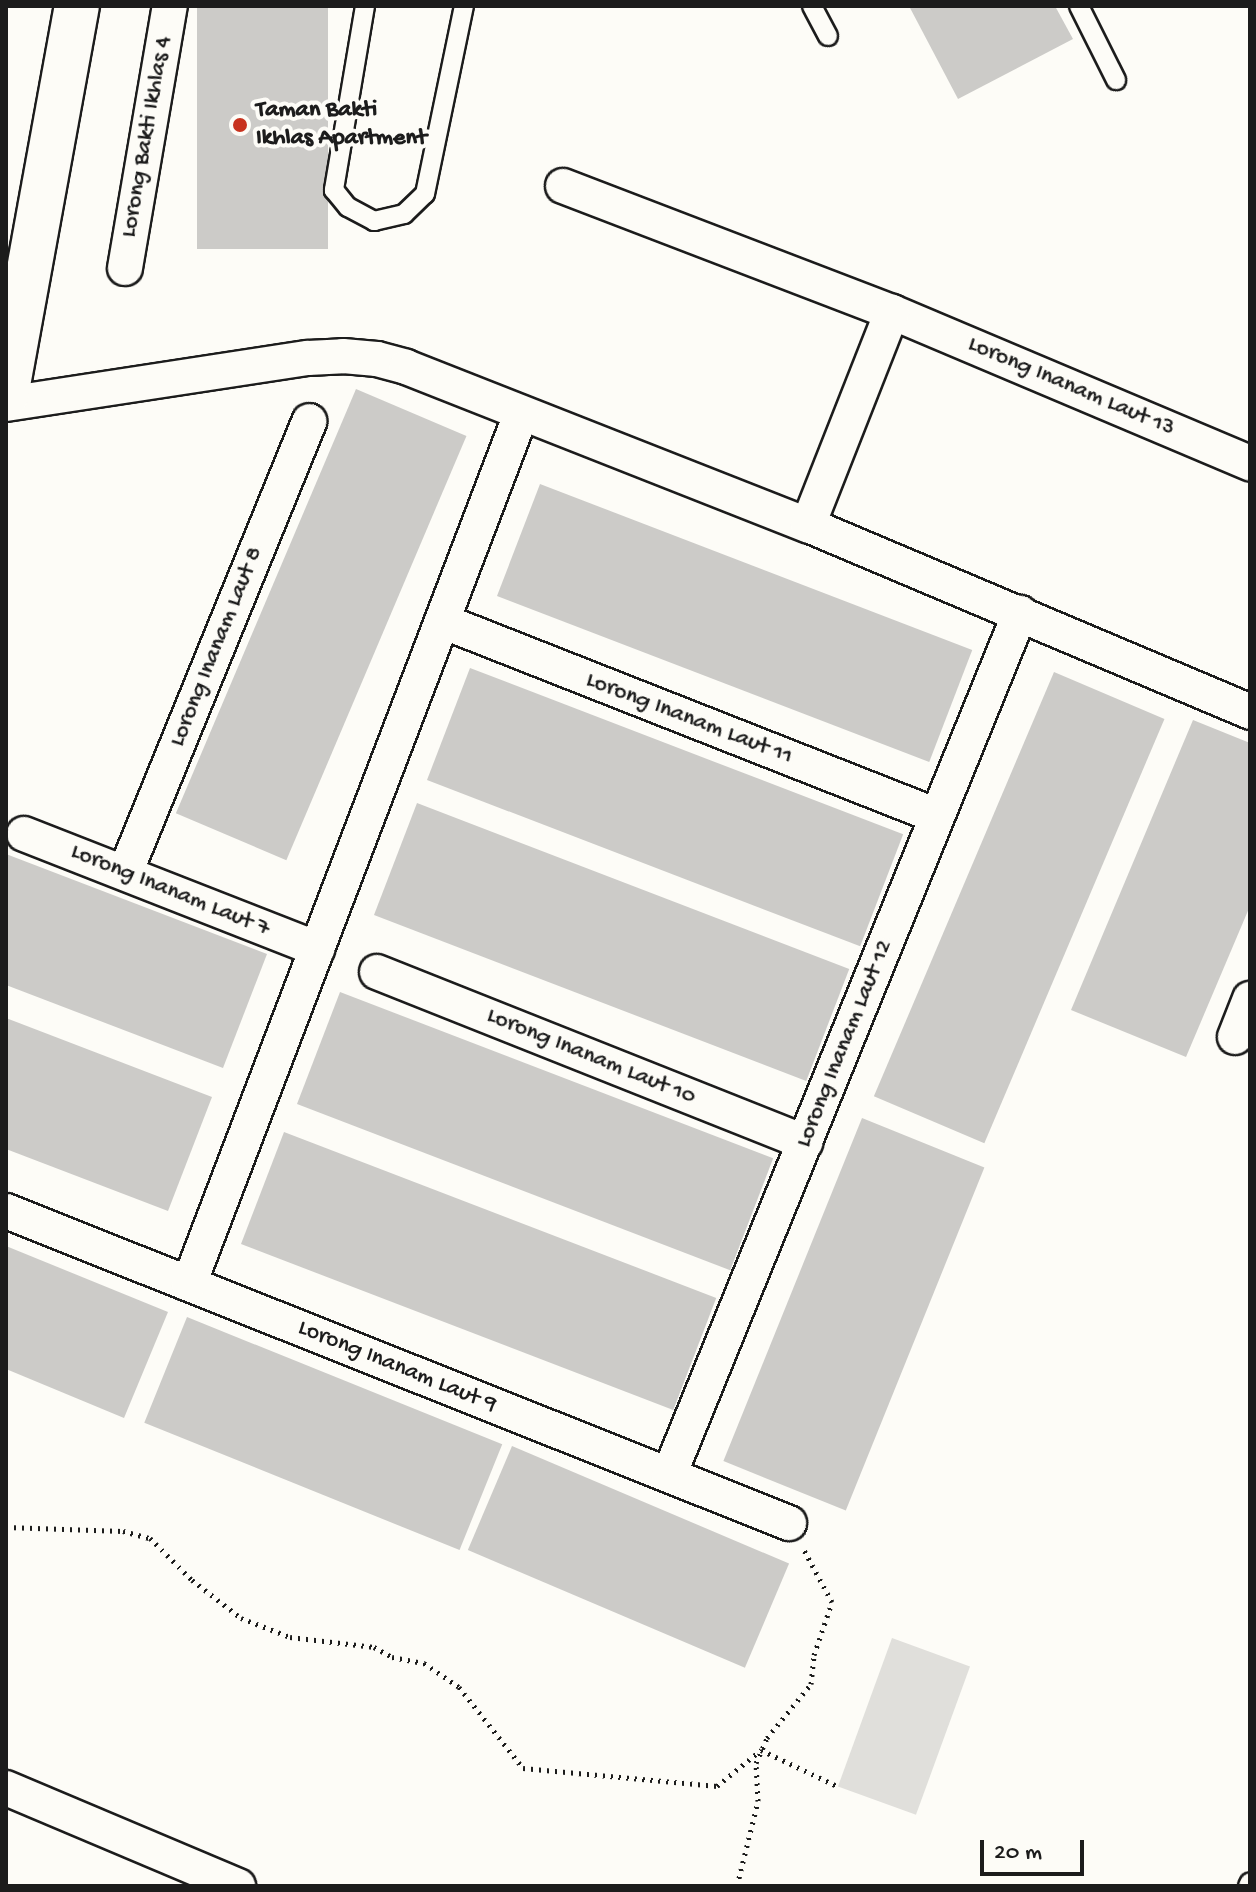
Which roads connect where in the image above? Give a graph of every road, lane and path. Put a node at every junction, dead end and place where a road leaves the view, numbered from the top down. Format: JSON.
{"nodes":[{"id":1,"x":77,"y":6,"type":"edge"},
{"id":2,"x":170,"y":6,"type":"edge"},
{"id":3,"x":365,"y":6,"type":"edge"},
{"id":4,"x":464,"y":6,"type":"edge"},
{"id":5,"x":812,"y":6,"type":"edge"},
{"id":6,"x":1079,"y":6,"type":"edge"},
{"id":7,"x":828,"y":36,"type":"dead end"},
{"id":8,"x":1116,"y":80,"type":"dead end"},
{"id":9,"x":563,"y":186,"type":"dead end"},
{"id":10,"x":125,"y":268,"type":"dead end"},
{"id":11,"x":892,"y":312,"type":"junction"},
{"id":12,"x":6,"y":396,"type":"edge"},
{"id":13,"x":6,"y":404,"type":"edge"},
{"id":14,"x":521,"y":414,"type":"junction"},
{"id":15,"x":309,"y":421,"type":"dead end"},
{"id":16,"x":1250,"y":463,"type":"edge"},
{"id":17,"x":808,"y":525,"type":"junction"},
{"id":18,"x":1020,"y":613,"type":"junction"},
{"id":19,"x":442,"y":621,"type":"junction"},
{"id":20,"x":1250,"y":712,"type":"edge"},
{"id":21,"x":937,"y":816,"type":"junction"},
{"id":22,"x":24,"y":834,"type":"dead end"},
{"id":23,"x":125,"y":873,"type":"junction"},
{"id":24,"x":317,"y":949,"type":"junction"},
{"id":25,"x":377,"y":972,"type":"dead end"},
{"id":26,"x":1250,"y":999,"type":"edge"},
{"id":27,"x":1235,"y":1037,"type":"dead end"},
{"id":28,"x":805,"y":1142,"type":"junction"},
{"id":29,"x":6,"y":1211,"type":"edge"},
{"id":30,"x":189,"y":1284,"type":"junction"},
{"id":31,"x":669,"y":1475,"type":"junction"},
{"id":32,"x":789,"y":1523,"type":"joint"},
{"id":33,"x":6,"y":1527,"type":"edge"},
{"id":34,"x":761,"y":1750,"type":"junction"},
{"id":35,"x":837,"y":1786,"type":"dead end"},
{"id":36,"x":6,"y":1788,"type":"edge"},
{"id":37,"x":238,"y":1886,"type":"edge"},
{"id":38,"x":737,"y":1886,"type":"edge"}],
"edges":[{"from":1,"to":12,"type":"main road"},
{"from":2,"to":10,"type":"street","name":"Lorong Bakti Ikhlas 4"},
{"from":3,"to":4,"type":"lane"},
{"from":5,"to":7,"type":"lane"},
{"from":6,"to":8,"type":"lane"},
{"from":9,"to":11,"type":"street","name":"Lorong Inanam Laut 13"},
{"from":11,"to":16,"type":"street","name":"Lorong Inanam Laut 13"},
{"from":11,"to":17,"type":"street"},
{"from":13,"to":14,"type":"street"},
{"from":14,"to":17,"type":"street"},
{"from":14,"to":19,"type":"street"},
{"from":15,"to":23,"type":"street","name":"Lorong Inanam Laut 8"},
{"from":17,"to":18,"type":"street"},
{"from":18,"to":20,"type":"street"},
{"from":18,"to":21,"type":"street","name":"Lorong Inanam Laut 12"},
{"from":19,"to":21,"type":"street","name":"Lorong Inanam Laut 11"},
{"from":19,"to":24,"type":"street"},
{"from":21,"to":28,"type":"street","name":"Lorong Inanam Laut 12"},
{"from":22,"to":23,"type":"street","name":"Lorong Inanam Laut 7"},
{"from":23,"to":24,"type":"street","name":"Lorong Inanam Laut 7"},
{"from":24,"to":30,"type":"street"},
{"from":25,"to":28,"type":"street","name":"Lorong Inanam Laut 10"},
{"from":26,"to":27,"type":"street"},
{"from":28,"to":31,"type":"street","name":"Lorong Inanam Laut 12"},
{"from":29,"to":30,"type":"street","name":"Lorong Inanam Laut 9"},
{"from":30,"to":31,"type":"street","name":"Lorong Inanam Laut 9"},
{"from":31,"to":32,"type":"street","name":"Lorong Inanam Laut 9"},
{"from":32,"to":34,"type":"path"},
{"from":33,"to":34,"type":"path"},
{"from":34,"to":35,"type":"path"},
{"from":34,"to":38,"type":"path"},
{"from":36,"to":37,"type":"street"}]}
